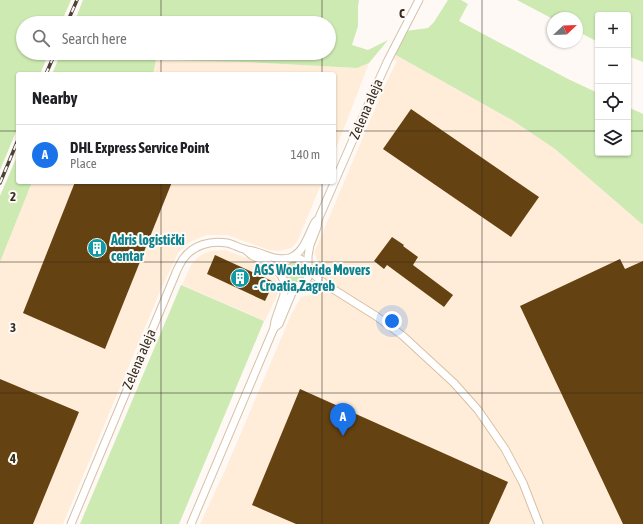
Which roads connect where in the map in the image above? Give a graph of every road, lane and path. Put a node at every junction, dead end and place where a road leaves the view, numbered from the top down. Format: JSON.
{"nodes":[{"id":1,"x":419,"y":0,"type":"edge"},
{"id":2,"x":336,"y":179,"type":"edge"},
{"id":3,"x":334,"y":184,"type":"edge"},
{"id":4,"x":318,"y":220,"type":"junction"},
{"id":5,"x":246,"y":250,"type":"junction"},
{"id":6,"x":291,"y":258,"type":"junction"},
{"id":7,"x":308,"y":266,"type":"junction"},
{"id":8,"x":280,"y":274,"type":"junction"},
{"id":9,"x":284,"y":281,"type":"junction"},
{"id":10,"x":301,"y":285,"type":"junction"},
{"id":11,"x":326,"y":285,"type":"junction"},
{"id":12,"x":274,"y":328,"type":"junction"},
{"id":13,"x":71,"y":524,"type":"edge"},
{"id":14,"x":191,"y":524,"type":"edge"},
{"id":15,"x":539,"y":524,"type":"edge"}],
"edges":[{"from":1,"to":2,"type":"street","name":"Zelena aleja"},
{"from":3,"to":4,"type":"street","name":"Zelena aleja"},
{"from":4,"to":6,"type":"street","name":"Zelena aleja"},
{"from":4,"to":7,"type":"street","name":"Zelena aleja"},
{"from":5,"to":6,"type":"street","name":"Zelena aleja"},
{"from":5,"to":8,"type":"street","name":"Zelena aleja"},
{"from":5,"to":13,"type":"street","name":"Zelena aleja"},
{"from":6,"to":7,"type":"street","name":"Zelena aleja"},
{"from":6,"to":8,"type":"street","name":"Zelena aleja"},
{"from":7,"to":10,"type":"street","name":"Zelena aleja"},
{"from":7,"to":11,"type":"street"},
{"from":8,"to":9,"type":"street","name":"Zelena aleja"},
{"from":9,"to":10,"type":"street"},
{"from":9,"to":12,"type":"street","name":"Zelena aleja"},
{"from":10,"to":11,"type":"street"},
{"from":10,"to":12,"type":"street","name":"Zelena aleja"},
{"from":11,"to":15,"type":"street"},
{"from":12,"to":14,"type":"street","name":"Zelena aleja"}]}
